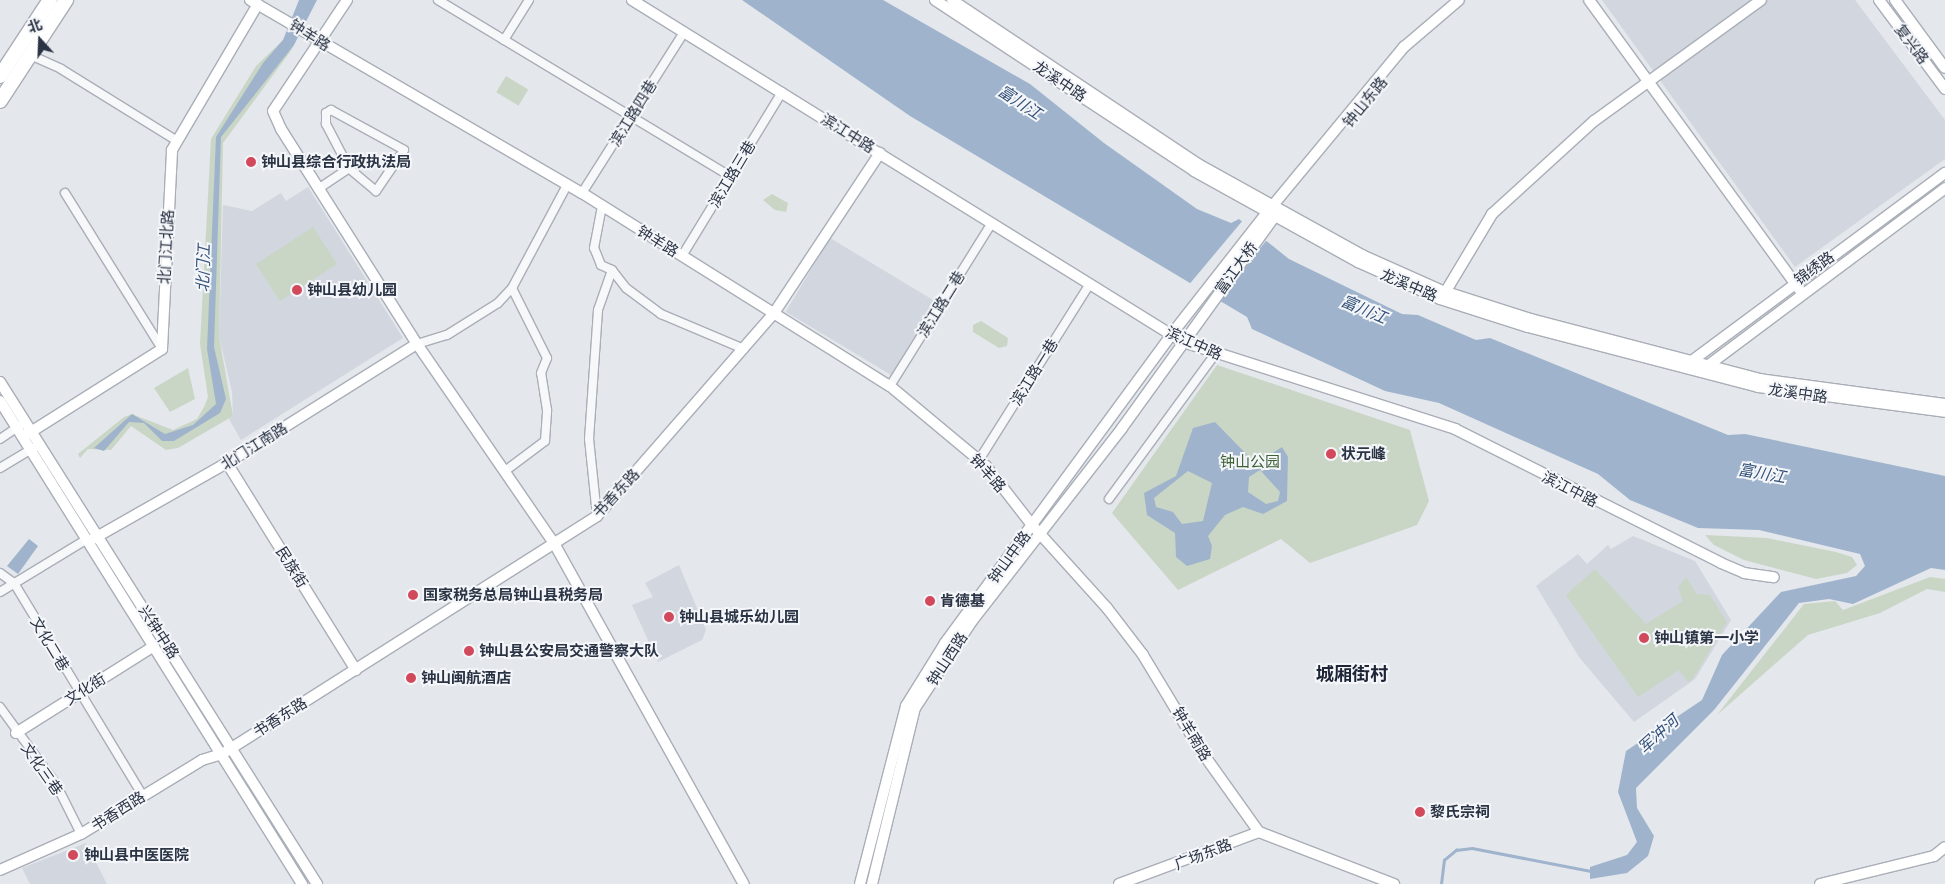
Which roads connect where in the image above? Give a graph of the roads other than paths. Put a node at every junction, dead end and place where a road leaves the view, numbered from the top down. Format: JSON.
{"nodes":[{"id":1,"x":50,"y":0,"type":"edge"},
{"id":2,"x":66,"y":0,"type":"edge"},
{"id":3,"x":347,"y":0,"type":"edge"},
{"id":4,"x":438,"y":0,"type":"edge"},
{"id":5,"x":528,"y":0,"type":"edge"},
{"id":6,"x":632,"y":0,"type":"edge"},
{"id":7,"x":936,"y":0,"type":"edge"},
{"id":8,"x":952,"y":0,"type":"edge"},
{"id":9,"x":1459,"y":0,"type":"edge"},
{"id":10,"x":1467,"y":0,"type":"edge"},
{"id":11,"x":1589,"y":0,"type":"edge"},
{"id":12,"x":1761,"y":0,"type":"edge"},
{"id":13,"x":1879,"y":0,"type":"edge"},
{"id":14,"x":1895,"y":0,"type":"edge"},
{"id":15,"x":254,"y":2,"type":"edge"},
{"id":16,"x":684,"y":32,"type":"junction"},
{"id":17,"x":317,"y":40,"type":"junction"},
{"id":18,"x":504,"y":40,"type":"junction"},
{"id":19,"x":24,"y":52,"type":"junction"},
{"id":20,"x":1945,"y":68,"type":"edge"},
{"id":21,"x":0,"y":76,"type":"edge"},
{"id":22,"x":1648,"y":81,"type":"junction"},
{"id":23,"x":1945,"y":89,"type":"edge"},
{"id":24,"x":782,"y":92,"type":"junction"},
{"id":25,"x":0,"y":101,"type":"edge"},
{"id":26,"x":631,"y":116,"type":"junction"},
{"id":27,"x":177,"y":141,"type":"junction"},
{"id":28,"x":880,"y":153,"type":"junction"},
{"id":29,"x":349,"y":168,"type":"junction"},
{"id":30,"x":1945,"y":172,"type":"edge"},
{"id":31,"x":730,"y":176,"type":"junction"},
{"id":32,"x":567,"y":185,"type":"junction"},
{"id":33,"x":318,"y":188,"type":"junction"},
{"id":34,"x":1945,"y":188,"type":"edge"},
{"id":35,"x":65,"y":193,"type":"dead end"},
{"id":36,"x":582,"y":193,"type":"junction"},
{"id":37,"x":602,"y":206,"type":"junction"},
{"id":38,"x":1275,"y":210,"type":"junction"},
{"id":39,"x":992,"y":223,"type":"junction"},
{"id":40,"x":682,"y":256,"type":"junction"},
{"id":41,"x":612,"y":270,"type":"junction"},
{"id":42,"x":1794,"y":283,"type":"junction"},
{"id":43,"x":1090,"y":284,"type":"junction"},
{"id":44,"x":512,"y":288,"type":"junction"},
{"id":45,"x":1802,"y":293,"type":"junction"},
{"id":46,"x":1444,"y":296,"type":"junction"},
{"id":47,"x":1190,"y":311,"type":"joint"},
{"id":48,"x":774,"y":314,"type":"junction"},
{"id":49,"x":1197,"y":321,"type":"joint"},
{"id":50,"x":1171,"y":335,"type":"junction"},
{"id":51,"x":1183,"y":342,"type":"junction"},
{"id":52,"x":417,"y":344,"type":"junction"},
{"id":53,"x":162,"y":349,"type":"junction"},
{"id":54,"x":744,"y":349,"type":"junction"},
{"id":55,"x":1215,"y":354,"type":"junction"},
{"id":56,"x":1689,"y":364,"type":"junction"},
{"id":57,"x":1705,"y":368,"type":"junction"},
{"id":58,"x":0,"y":382,"type":"edge"},
{"id":59,"x":890,"y":386,"type":"junction"},
{"id":60,"x":0,"y":401,"type":"edge"},
{"id":61,"x":1945,"y":404,"type":"edge"},
{"id":62,"x":1945,"y":412,"type":"edge"},
{"id":63,"x":24,"y":430,"type":"junction"},
{"id":64,"x":0,"y":439,"type":"edge"},
{"id":65,"x":34,"y":447,"type":"junction"},
{"id":66,"x":979,"y":460,"type":"junction"},
{"id":67,"x":227,"y":463,"type":"junction"},
{"id":68,"x":0,"y":468,"type":"edge"},
{"id":69,"x":504,"y":471,"type":"junction"},
{"id":70,"x":1109,"y":499,"type":"dead end"},
{"id":71,"x":598,"y":516,"type":"junction"},
{"id":72,"x":1036,"y":529,"type":"junction"},
{"id":73,"x":87,"y":539,"type":"junction"},
{"id":74,"x":99,"y":539,"type":"junction"},
{"id":75,"x":555,"y":545,"type":"junction"},
{"id":76,"x":0,"y":572,"type":"edge"},
{"id":77,"x":1774,"y":577,"type":"dead end"},
{"id":78,"x":14,"y":583,"type":"junction"},
{"id":79,"x":0,"y":592,"type":"edge"},
{"id":80,"x":154,"y":646,"type":"junction"},
{"id":81,"x":356,"y":670,"type":"junction"},
{"id":82,"x":79,"y":693,"type":"junction"},
{"id":83,"x":0,"y":707,"type":"edge"},
{"id":84,"x":16,"y":733,"type":"junction"},
{"id":85,"x":232,"y":747,"type":"junction"},
{"id":86,"x":222,"y":754,"type":"junction"},
{"id":87,"x":143,"y":796,"type":"junction"},
{"id":88,"x":1258,"y":832,"type":"junction"},
{"id":89,"x":81,"y":834,"type":"junction"},
{"id":90,"x":1945,"y":847,"type":"edge"},
{"id":91,"x":0,"y":870,"type":"edge"},
{"id":92,"x":302,"y":884,"type":"edge"},
{"id":93,"x":317,"y":884,"type":"edge"},
{"id":94,"x":744,"y":884,"type":"edge"},
{"id":95,"x":860,"y":884,"type":"edge"},
{"id":96,"x":872,"y":884,"type":"edge"},
{"id":97,"x":1119,"y":884,"type":"edge"},
{"id":98,"x":1394,"y":884,"type":"edge"},
{"id":99,"x":1820,"y":884,"type":"edge"}],
"edges":[{"from":1,"to":19,"type":"highway"},
{"from":2,"to":19,"type":"highway"},
{"from":3,"to":17,"type":"street"},
{"from":4,"to":18,"type":"street"},
{"from":5,"to":18,"type":"street"},
{"from":6,"to":16,"type":"street","name":"滨江中路"},
{"from":7,"to":38,"type":"street","name":"龙溪中路"},
{"from":8,"to":38,"type":"street","name":"龙溪中路"},
{"from":9,"to":38,"type":"street","name":"钟山东路"},
{"from":10,"to":38,"type":"street","name":"钟山东路"},
{"from":11,"to":22,"type":"street"},
{"from":12,"to":22,"type":"street"},
{"from":13,"to":23,"type":"street","name":"复兴路"},
{"from":14,"to":20,"type":"street","name":"复兴路"},
{"from":15,"to":17,"type":"street","name":"钟羊路"},
{"from":15,"to":27,"type":"street","name":"北门江北路"},
{"from":16,"to":24,"type":"street","name":"滨江中路"},
{"from":16,"to":26,"type":"street","name":"滨江路四巷"},
{"from":17,"to":32,"type":"street","name":"钟羊路"},
{"from":17,"to":33,"type":"street"},
{"from":18,"to":26,"type":"street"},
{"from":19,"to":21,"type":"highway"},
{"from":19,"to":25,"type":"highway"},
{"from":19,"to":27,"type":"street"},
{"from":22,"to":42,"type":"street"},
{"from":22,"to":46,"type":"street"},
{"from":24,"to":28,"type":"street","name":"滨江中路"},
{"from":24,"to":31,"type":"street","name":"滨江路三巷"},
{"from":26,"to":31,"type":"street"},
{"from":26,"to":36,"type":"street","name":"滨江路四巷"},
{"from":27,"to":53,"type":"street","name":"北门江北路"},
{"from":28,"to":39,"type":"street","name":"滨江中路"},
{"from":28,"to":48,"type":"street","name":"书香东路"},
{"from":29,"to":29,"type":"street"},
{"from":29,"to":33,"type":"street"},
{"from":30,"to":42,"type":"street","name":"锦绣路"},
{"from":31,"to":40,"type":"street","name":"滨江路三巷"},
{"from":32,"to":36,"type":"street","name":"钟羊路"},
{"from":32,"to":44,"type":"street"},
{"from":33,"to":52,"type":"street"},
{"from":34,"to":45,"type":"street","name":"锦绣路"},
{"from":35,"to":53,"type":"street"},
{"from":36,"to":37,"type":"street","name":"钟羊路"},
{"from":37,"to":40,"type":"street","name":"钟羊路"},
{"from":37,"to":41,"type":"street"},
{"from":38,"to":46,"type":"street","name":"龙溪中路"},
{"from":38,"to":47,"type":"street","name":"富江大桥"},
{"from":38,"to":49,"type":"street","name":"富江大桥"},
{"from":39,"to":43,"type":"street","name":"滨江中路"},
{"from":39,"to":59,"type":"street","name":"滨江路二巷"},
{"from":40,"to":48,"type":"street","name":"钟羊路"},
{"from":41,"to":54,"type":"street"},
{"from":41,"to":71,"type":"street"},
{"from":42,"to":45,"type":"street"},
{"from":42,"to":56,"type":"street","name":"锦绣路"},
{"from":43,"to":50,"type":"street","name":"滨江中路"},
{"from":43,"to":66,"type":"street","name":"滨江路一巷"},
{"from":44,"to":52,"type":"street"},
{"from":44,"to":69,"type":"street"},
{"from":45,"to":57,"type":"street","name":"锦绣路"},
{"from":46,"to":56,"type":"street","name":"龙溪中路"},
{"from":47,"to":50,"type":"street","name":"钟山中路"},
{"from":48,"to":54,"type":"street","name":"书香东路"},
{"from":48,"to":59,"type":"street","name":"钟羊路"},
{"from":49,"to":51,"type":"street","name":"钟山西路"},
{"from":50,"to":51,"type":"street","name":"滨江中路"},
{"from":50,"to":72,"type":"street","name":"钟山中路"},
{"from":51,"to":55,"type":"street","name":"滨江中路"},
{"from":51,"to":72,"type":"street","name":"钟山西路"},
{"from":52,"to":67,"type":"street","name":"北门江南路"},
{"from":52,"to":69,"type":"street"},
{"from":53,"to":63,"type":"street"},
{"from":54,"to":71,"type":"street","name":"书香东路"},
{"from":55,"to":70,"type":"street"},
{"from":55,"to":77,"type":"street","name":"滨江中路"},
{"from":56,"to":57,"type":"street","name":"龙溪中路"},
{"from":57,"to":61,"type":"street","name":"龙溪中路"},
{"from":57,"to":62,"type":"street","name":"龙溪中路"},
{"from":58,"to":63,"type":"street","name":"兴钟中路"},
{"from":59,"to":66,"type":"street","name":"钟羊路"},
{"from":60,"to":63,"type":"street","name":"兴钟中路"},
{"from":63,"to":64,"type":"street"},
{"from":63,"to":65,"type":"street","name":"兴钟中路"},
{"from":65,"to":68,"type":"street"},
{"from":65,"to":73,"type":"street","name":"兴钟中路"},
{"from":65,"to":74,"type":"street","name":"兴钟中路"},
{"from":66,"to":72,"type":"street","name":"钟羊路"},
{"from":67,"to":74,"type":"street","name":"北门江南路"},
{"from":67,"to":81,"type":"street","name":"民族街"},
{"from":69,"to":75,"type":"street"},
{"from":71,"to":75,"type":"street","name":"书香东路"},
{"from":72,"to":88,"type":"street","name":"钟羊南路"},
{"from":72,"to":95,"type":"street","name":"钟山中路"},
{"from":72,"to":96,"type":"street","name":"钟山西路"},
{"from":73,"to":74,"type":"street"},
{"from":73,"to":78,"type":"street"},
{"from":73,"to":80,"type":"street","name":"兴钟中路"},
{"from":74,"to":85,"type":"street","name":"兴钟中路"},
{"from":75,"to":81,"type":"street","name":"书香东路"},
{"from":75,"to":94,"type":"street"},
{"from":76,"to":78,"type":"street","name":"文化二巷"},
{"from":78,"to":79,"type":"street"},
{"from":78,"to":82,"type":"street","name":"文化二巷"},
{"from":80,"to":82,"type":"street","name":"文化街"},
{"from":80,"to":86,"type":"street","name":"兴钟中路"},
{"from":81,"to":85,"type":"street","name":"书香东路"},
{"from":82,"to":84,"type":"street","name":"文化街"},
{"from":82,"to":87,"type":"street","name":"文化二巷"},
{"from":83,"to":84,"type":"street","name":"文化三巷"},
{"from":84,"to":89,"type":"street","name":"文化三巷"},
{"from":85,"to":86,"type":"street","name":"书香西路"},
{"from":85,"to":93,"type":"street","name":"兴钟中路"},
{"from":86,"to":87,"type":"street","name":"书香西路"},
{"from":86,"to":92,"type":"street","name":"兴钟中路"},
{"from":87,"to":89,"type":"street","name":"书香西路"},
{"from":88,"to":97,"type":"street","name":"广场东路"},
{"from":88,"to":98,"type":"street"},
{"from":89,"to":91,"type":"street","name":"书香西路"},
{"from":90,"to":99,"type":"street"}]}
